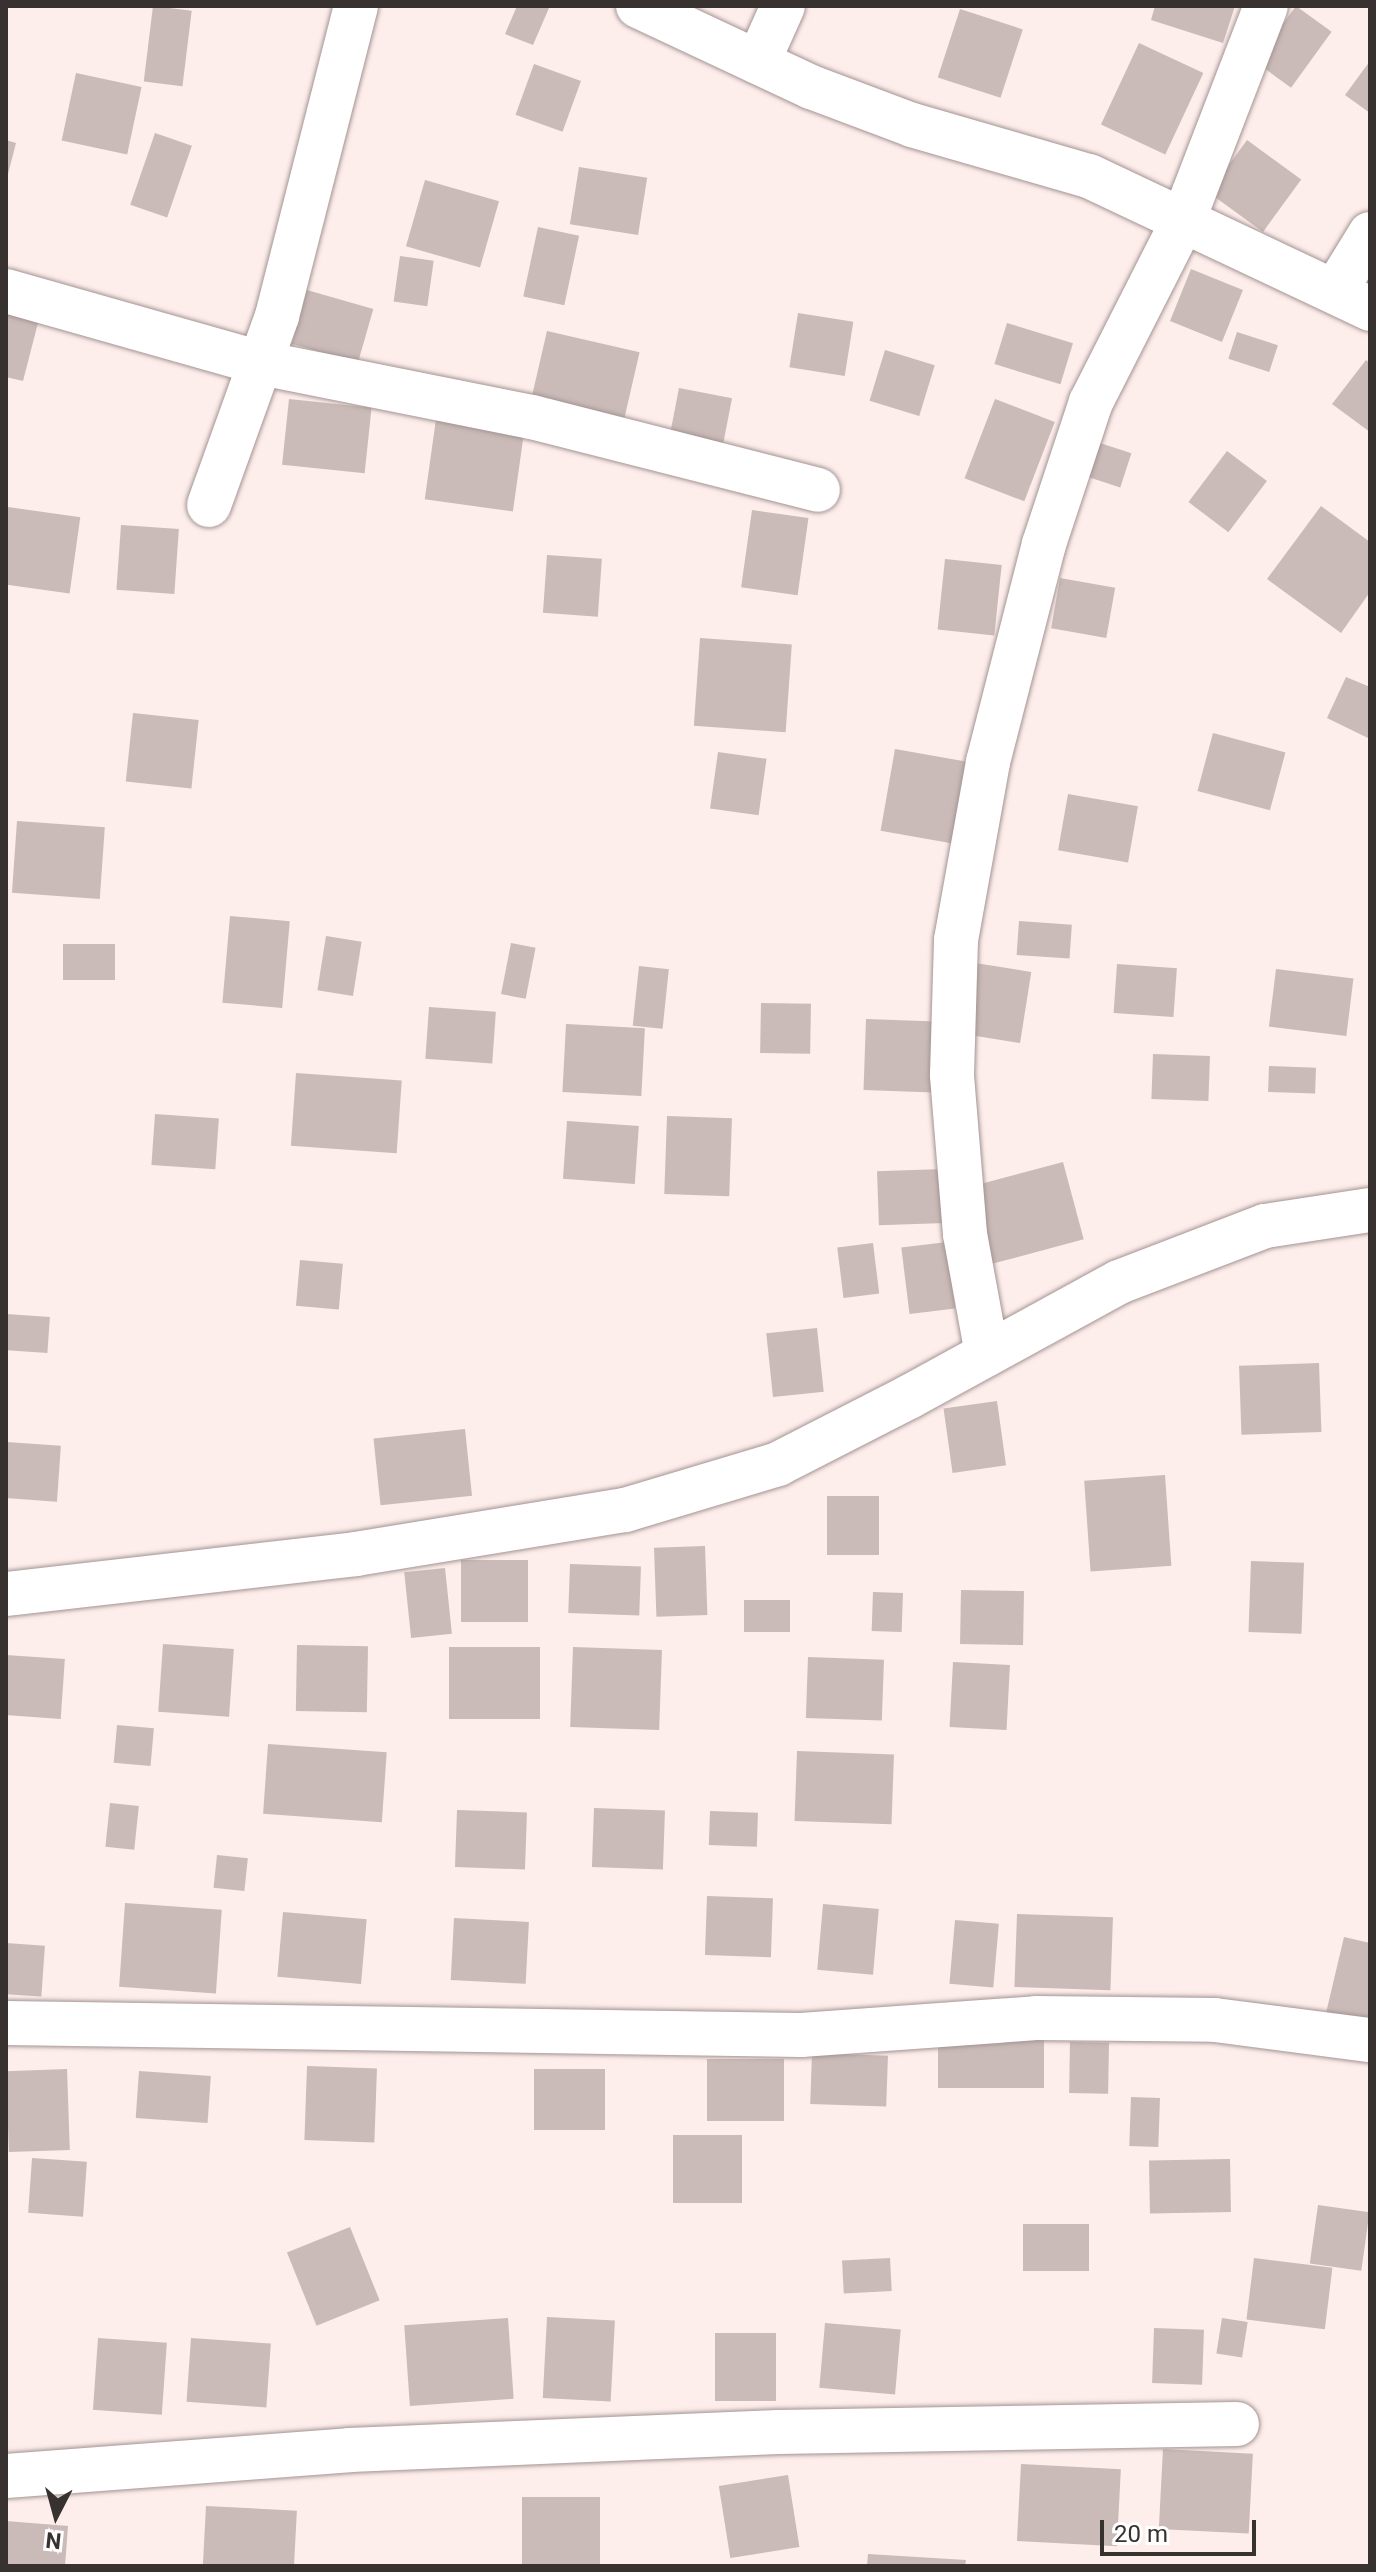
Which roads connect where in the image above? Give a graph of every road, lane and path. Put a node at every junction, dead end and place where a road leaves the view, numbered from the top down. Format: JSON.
{"nodes":[{"id":1,"x":356,"y":6,"type":"edge"},
{"id":2,"x":638,"y":6,"type":"edge"},
{"id":3,"x":783,"y":6,"type":"edge"},
{"id":4,"x":1266,"y":6,"type":"edge"},
{"id":5,"x":758,"y":62,"type":"junction"},
{"id":6,"x":1183,"y":221,"type":"junction"},
{"id":7,"x":1370,"y":234,"type":"edge"},
{"id":8,"x":6,"y":291,"type":"edge"},
{"id":9,"x":1352,"y":300,"type":"edge"},
{"id":10,"x":261,"y":363,"type":"junction"},
{"id":11,"x":818,"y":490,"type":"dead end"},
{"id":12,"x":209,"y":505,"type":"dead end"},
{"id":13,"x":1370,"y":1210,"type":"edge"},
{"id":14,"x":987,"y":1354,"type":"junction"},
{"id":15,"x":6,"y":1594,"type":"edge"},
{"id":16,"x":6,"y":2023,"type":"edge"},
{"id":17,"x":1370,"y":2040,"type":"edge"},
{"id":18,"x":1237,"y":2424,"type":"dead end"},
{"id":19,"x":6,"y":2476,"type":"edge"}],
"edges":[{"from":1,"to":10,"type":"street"},
{"from":2,"to":5,"type":"street"},
{"from":3,"to":5,"type":"street"},
{"from":4,"to":6,"type":"street"},
{"from":5,"to":6,"type":"street"},
{"from":6,"to":9,"type":"street"},
{"from":6,"to":14,"type":"street"},
{"from":7,"to":9,"type":"street"},
{"from":8,"to":10,"type":"street"},
{"from":10,"to":11,"type":"street"},
{"from":10,"to":12,"type":"street"},
{"from":13,"to":14,"type":"street"},
{"from":14,"to":15,"type":"street"},
{"from":16,"to":17,"type":"street"},
{"from":18,"to":19,"type":"street"}]}
